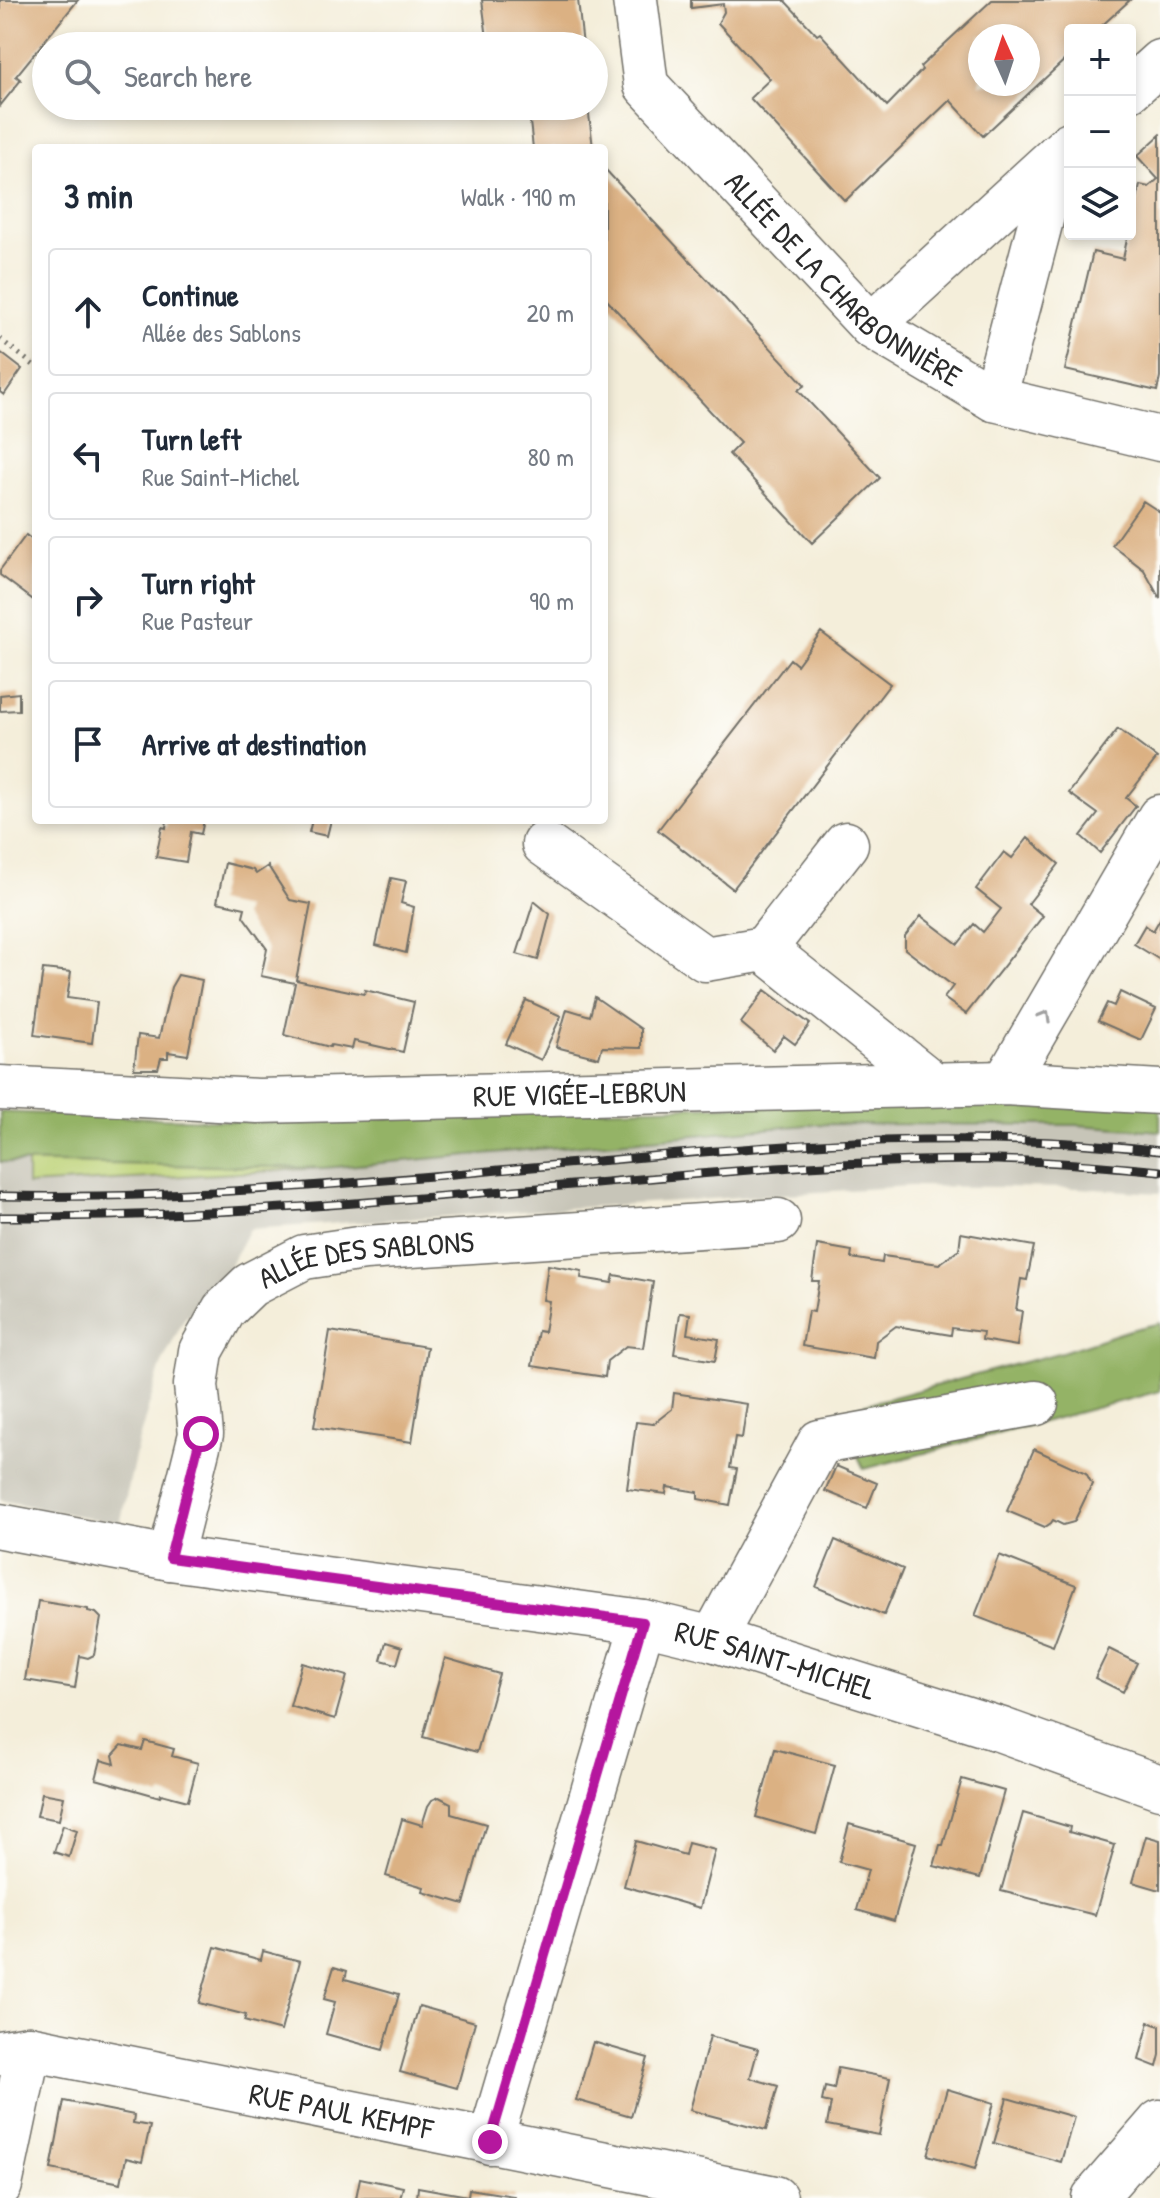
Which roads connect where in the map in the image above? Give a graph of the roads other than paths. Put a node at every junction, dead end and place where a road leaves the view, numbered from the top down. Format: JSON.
{"nodes":[{"id":1,"x":635,"y":0,"type":"edge"},
{"id":2,"x":1160,"y":62,"type":"edge"},
{"id":3,"x":1136,"y":84,"type":"edge"},
{"id":4,"x":1064,"y":149,"type":"edge"},
{"id":5,"x":871,"y":326,"type":"junction"},
{"id":6,"x":994,"y":399,"type":"junction"},
{"id":7,"x":1160,"y":439,"type":"edge"},
{"id":8,"x":1160,"y":817,"type":"edge"},
{"id":9,"x":544,"y":844,"type":"dead end"},
{"id":10,"x":846,"y":844,"type":"dead end"},
{"id":11,"x":764,"y":949,"type":"junction"},
{"id":12,"x":1005,"y":1083,"type":"junction"},
{"id":13,"x":933,"y":1084,"type":"junction"},
{"id":14,"x":0,"y":1088,"type":"edge"},
{"id":15,"x":1160,"y":1092,"type":"edge"},
{"id":16,"x":778,"y":1221,"type":"dead end"},
{"id":17,"x":1036,"y":1403,"type":"dead end"},
{"id":18,"x":0,"y":1526,"type":"edge"},
{"id":19,"x":170,"y":1558,"type":"junction"},
{"id":20,"x":643,"y":1622,"type":"junction"},
{"id":21,"x":713,"y":1639,"type":"junction"},
{"id":22,"x":1160,"y":1787,"type":"edge"},
{"id":23,"x":14,"y":2050,"type":"edge"},
{"id":24,"x":1160,"y":2122,"type":"edge"},
{"id":25,"x":490,"y":2142,"type":"junction"},
{"id":26,"x":0,"y":2185,"type":"edge"},
{"id":27,"x":775,"y":2198,"type":"edge"},
{"id":28,"x":1094,"y":2198,"type":"edge"}],
"edges":[{"from":1,"to":5,"type":"street","name":"ALLÉE DE LA CHARBONNIÈRE"},
{"from":2,"to":3,"type":"street"},
{"from":4,"to":5,"type":"street"},
{"from":4,"to":6,"type":"street"},
{"from":5,"to":6,"type":"street","name":"ALLÉE DE LA CHARBONNIÈRE"},
{"from":6,"to":7,"type":"street","name":"ALLÉE DE LA CHARBONNIÈRE"},
{"from":12,"to":8,"type":"street","one_way":true},
{"from":9,"to":11,"type":"street"},
{"from":10,"to":11,"type":"street"},
{"from":11,"to":13,"type":"street"},
{"from":12,"to":13,"type":"street","name":"RUE VIGÉE-LEBRUN"},
{"from":12,"to":15,"type":"street","name":"RUE VIGÉE-LEBRUN"},
{"from":13,"to":14,"type":"street","name":"RUE VIGÉE-LEBRUN"},
{"from":16,"to":19,"type":"street","name":"ALLÉE DES SABLONS"},
{"from":17,"to":21,"type":"street"},
{"from":18,"to":19,"type":"street","name":"RUE SAINT-MICHEL"},
{"from":19,"to":20,"type":"street","name":"RUE SAINT-MICHEL"},
{"from":20,"to":21,"type":"street","name":"RUE SAINT-MICHEL"},
{"from":20,"to":25,"type":"street"},
{"from":21,"to":22,"type":"street","name":"RUE SAINT-MICHEL"},
{"from":23,"to":25,"type":"street","name":"RUE PAUL KEMPF"},
{"from":23,"to":26,"type":"street"},
{"from":24,"to":28,"type":"street"},
{"from":25,"to":27,"type":"street","name":"RUE PAUL KEMPF"}]}
